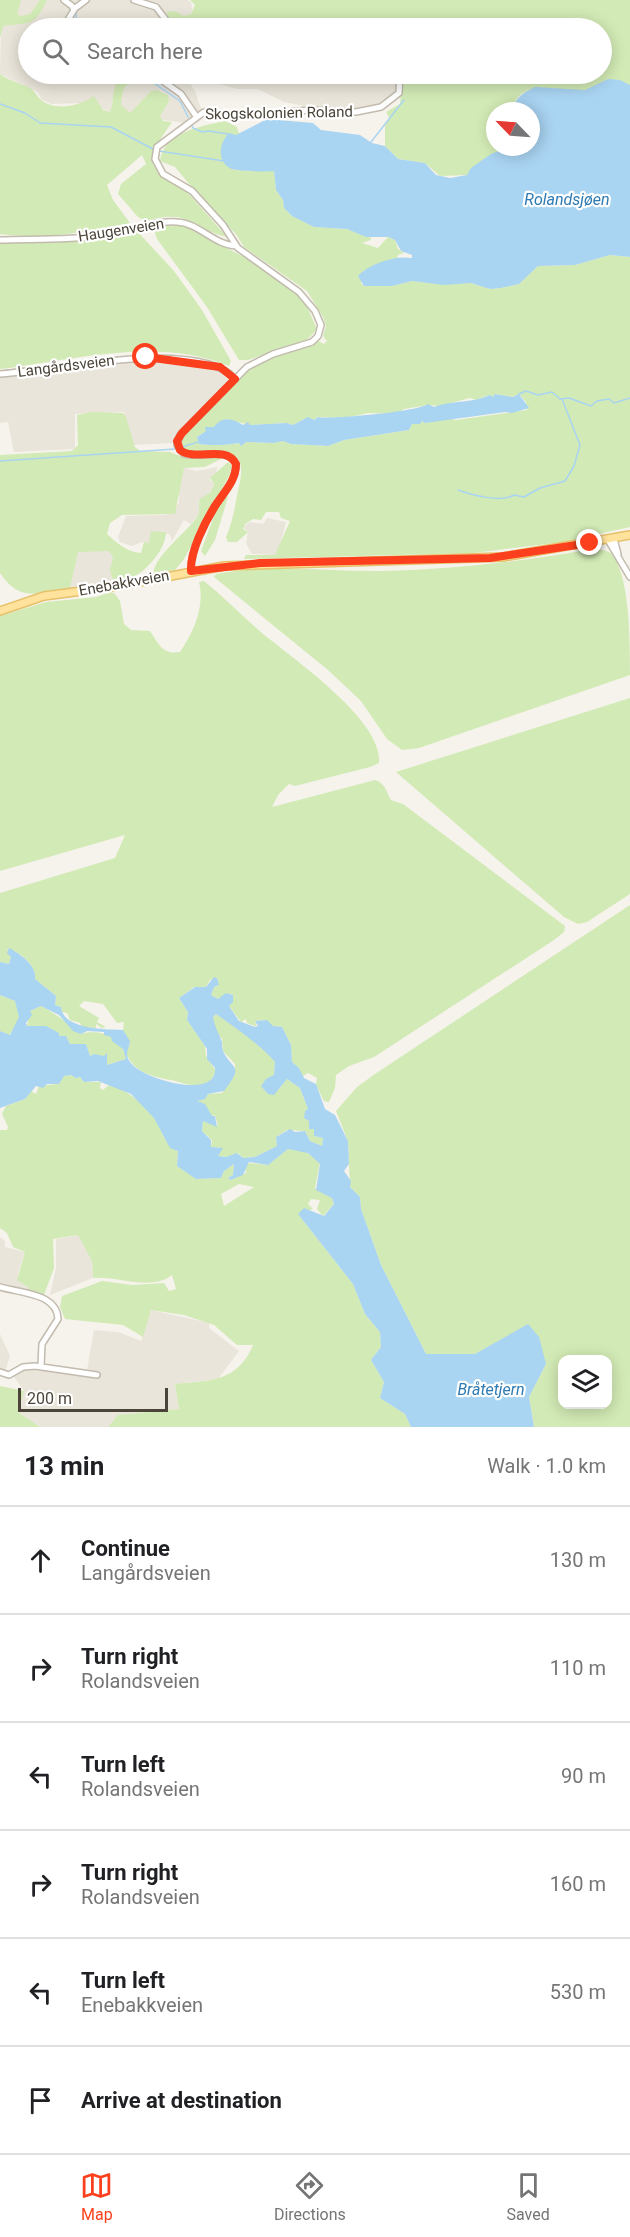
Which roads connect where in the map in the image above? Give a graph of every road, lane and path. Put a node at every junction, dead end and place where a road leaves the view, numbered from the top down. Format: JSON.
{"nodes":[{"id":1,"x":64,"y":0,"type":"edge"},
{"id":2,"x":86,"y":0,"type":"edge"},
{"id":3,"x":134,"y":0,"type":"edge"},
{"id":4,"x":74,"y":9,"type":"junction"},
{"id":5,"x":71,"y":18,"type":"edge"},
{"id":6,"x":164,"y":18,"type":"edge"},
{"id":7,"x":166,"y":84,"type":"edge"},
{"id":8,"x":401,"y":84,"type":"edge"},
{"id":9,"x":196,"y":116,"type":"junction"},
{"id":10,"x":0,"y":240,"type":"edge"},
{"id":11,"x":236,"y":246,"type":"junction"},
{"id":12,"x":0,"y":374,"type":"edge"},
{"id":13,"x":235,"y":379,"type":"junction"},
{"id":14,"x":630,"y":536,"type":"edge"},
{"id":15,"x":611,"y":539,"type":"junction"},
{"id":16,"x":191,"y":571,"type":"junction"},
{"id":17,"x":630,"y":577,"type":"edge"},
{"id":18,"x":0,"y":611,"type":"edge"},
{"id":19,"x":0,"y":1287,"type":"edge"},
{"id":20,"x":41,"y":1366,"type":"junction"},
{"id":21,"x":0,"y":1372,"type":"edge"},
{"id":22,"x":97,"y":1375,"type":"dead end"}],
"edges":[{"from":1,"to":4,"type":"street"},
{"from":2,"to":4,"type":"street"},
{"from":3,"to":6,"type":"street"},
{"from":4,"to":5,"type":"street"},
{"from":7,"to":9,"type":"street","name":"Skogskolonien Roland"},
{"from":8,"to":9,"type":"street","name":"Skogskolonien Roland"},
{"from":9,"to":11,"type":"street"},
{"from":10,"to":11,"type":"street","name":"Haugenveien"},
{"from":11,"to":13,"type":"street"},
{"from":12,"to":13,"type":"street","name":"Langårdsveien"},
{"from":13,"to":16,"type":"street"},
{"from":14,"to":15,"type":"main road","name":"Enebakkveien"},
{"from":15,"to":16,"type":"main road","name":"Enebakkveien"},
{"from":15,"to":17,"type":"street"},
{"from":16,"to":18,"type":"main road","name":"Enebakkveien"},
{"from":19,"to":20,"type":"street"},
{"from":20,"to":21,"type":"street"},
{"from":20,"to":22,"type":"street"}]}
